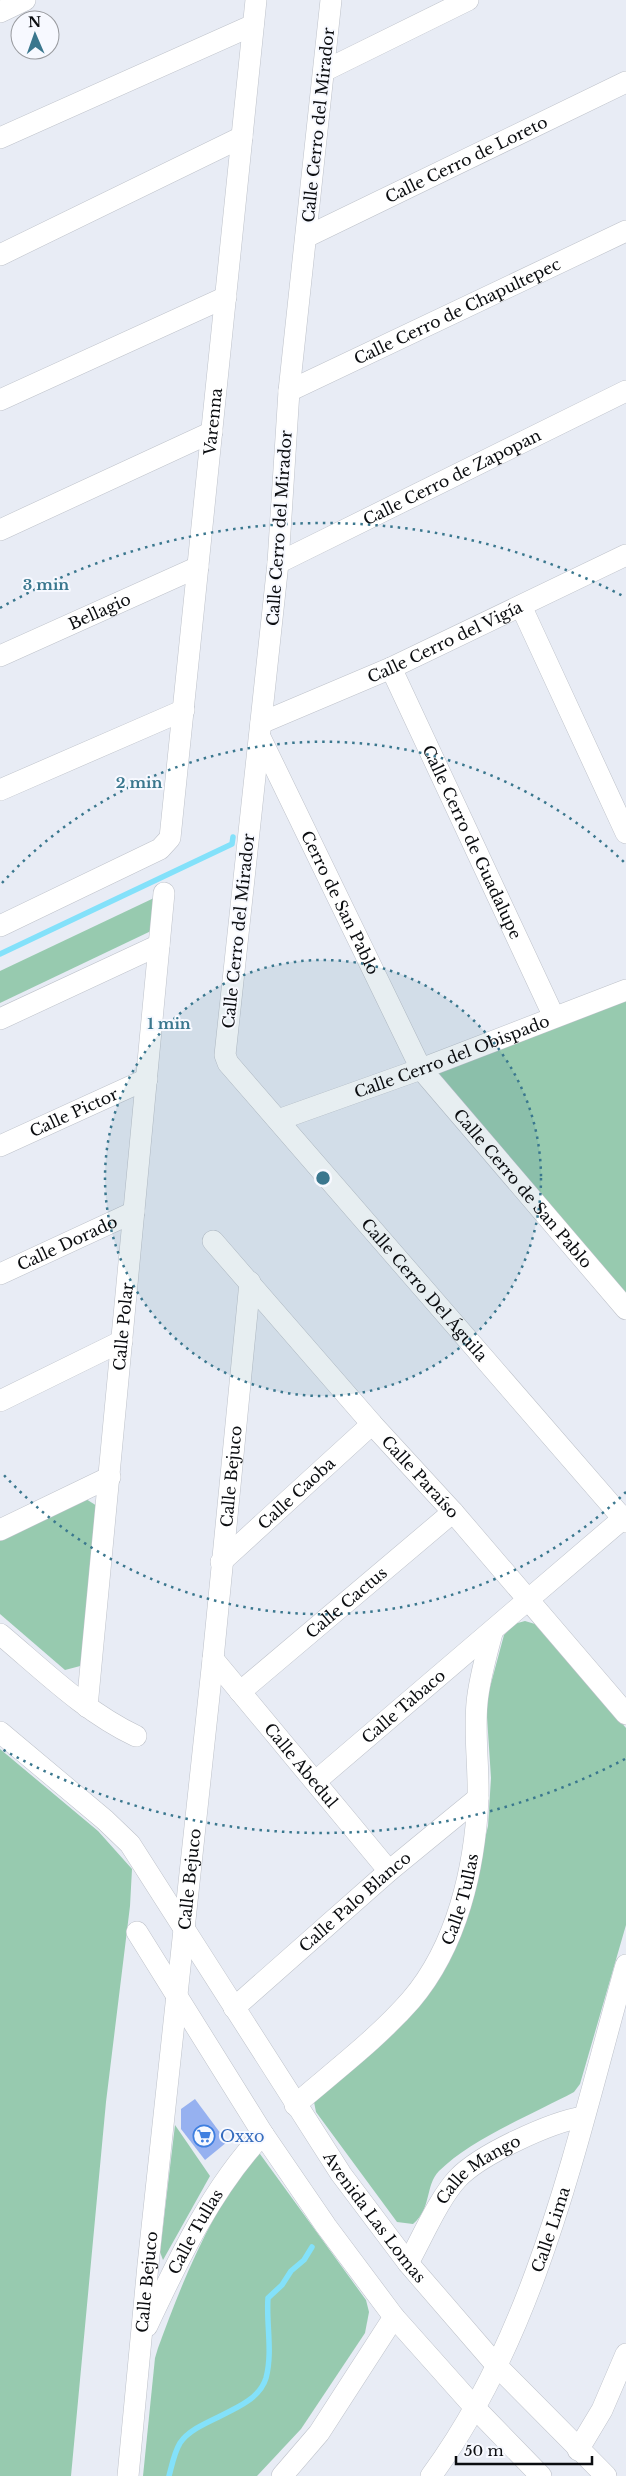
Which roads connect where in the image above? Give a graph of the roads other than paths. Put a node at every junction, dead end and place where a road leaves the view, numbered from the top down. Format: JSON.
{"nodes":[{"id":1,"x":26,"y":0,"type":"edge"},
{"id":2,"x":256,"y":0,"type":"edge"},
{"id":3,"x":331,"y":0,"type":"edge"},
{"id":4,"x":468,"y":0,"type":"edge"},
{"id":5,"x":0,"y":12,"type":"edge"},
{"id":6,"x":253,"y":25,"type":"junction"},
{"id":7,"x":324,"y":71,"type":"junction"},
{"id":8,"x":626,"y":82,"type":"edge"},
{"id":9,"x":242,"y":137,"type":"junction"},
{"id":10,"x":0,"y":138,"type":"edge"},
{"id":11,"x":626,"y":231,"type":"edge"},
{"id":12,"x":306,"y":237,"type":"junction"},
{"id":13,"x":0,"y":255,"type":"edge"},
{"id":14,"x":226,"y":297,"type":"junction"},
{"id":15,"x":289,"y":391,"type":"junction"},
{"id":16,"x":626,"y":391,"type":"edge"},
{"id":17,"x":0,"y":400,"type":"edge"},
{"id":18,"x":212,"y":432,"type":"junction"},
{"id":19,"x":0,"y":530,"type":"edge"},
{"id":20,"x":626,"y":555,"type":"edge"},
{"id":21,"x":278,"y":563,"type":"junction"},
{"id":22,"x":198,"y":567,"type":"junction"},
{"id":23,"x":521,"y":606,"type":"junction"},
{"id":24,"x":0,"y":656,"type":"edge"},
{"id":25,"x":391,"y":668,"type":"junction"},
{"id":26,"x":184,"y":710,"type":"junction"},
{"id":27,"x":260,"y":729,"type":"junction"},
{"id":28,"x":0,"y":790,"type":"edge"},
{"id":29,"x":626,"y":834,"type":"edge"},
{"id":30,"x":164,"y":893,"type":"dead end"},
{"id":31,"x":0,"y":926,"type":"edge"},
{"id":32,"x":159,"y":945,"type":"junction"},
{"id":33,"x":626,"y":990,"type":"edge"},
{"id":34,"x":554,"y":1017,"type":"junction"},
{"id":35,"x":0,"y":1019,"type":"edge"},
{"id":36,"x":225,"y":1055,"type":"joint"},
{"id":37,"x":421,"y":1070,"type":"junction"},
{"id":38,"x":147,"y":1079,"type":"junction"},
{"id":39,"x":278,"y":1120,"type":"junction"},
{"id":40,"x":0,"y":1146,"type":"edge"},
{"id":41,"x":134,"y":1212,"type":"junction"},
{"id":42,"x":213,"y":1241,"type":"dead end"},
{"id":43,"x":0,"y":1274,"type":"edge"},
{"id":44,"x":250,"y":1282,"type":"junction"},
{"id":45,"x":626,"y":1309,"type":"edge"},
{"id":46,"x":122,"y":1341,"type":"junction"},
{"id":47,"x":0,"y":1400,"type":"edge"},
{"id":48,"x":372,"y":1424,"type":"junction"},
{"id":49,"x":110,"y":1477,"type":"junction"},
{"id":50,"x":452,"y":1512,"type":"junction"},
{"id":51,"x":625,"y":1519,"type":"edge"},
{"id":52,"x":0,"y":1530,"type":"edge"},
{"id":53,"x":221,"y":1562,"type":"junction"},
{"id":54,"x":528,"y":1601,"type":"junction"},
{"id":55,"x":492,"y":1633,"type":"junction"},
{"id":56,"x":0,"y":1634,"type":"edge"},
{"id":57,"x":213,"y":1659,"type":"junction"},
{"id":58,"x":240,"y":1692,"type":"junction"},
{"id":59,"x":87,"y":1707,"type":"junction"},
{"id":60,"x":626,"y":1714,"type":"edge"},
{"id":61,"x":0,"y":1732,"type":"edge"},
{"id":62,"x":136,"y":1736,"type":"dead end"},
{"id":63,"x":316,"y":1781,"type":"junction"},
{"id":64,"x":478,"y":1798,"type":"junction"},
{"id":65,"x":389,"y":1871,"type":"junction"},
{"id":66,"x":183,"y":1926,"type":"junction"},
{"id":67,"x":137,"y":1932,"type":"dead end"},
{"id":68,"x":626,"y":1965,"type":"edge"},
{"id":69,"x":176,"y":1998,"type":"junction"},
{"id":70,"x":234,"y":2008,"type":"junction"},
{"id":71,"x":295,"y":2105,"type":"junction"},
{"id":72,"x":583,"y":2117,"type":"junction"},
{"id":73,"x":263,"y":2134,"type":"junction"},
{"id":74,"x":408,"y":2263,"type":"junction"},
{"id":75,"x":394,"y":2317,"type":"junction"},
{"id":76,"x":142,"y":2338,"type":"junction"},
{"id":77,"x":626,"y":2354,"type":"edge"},
{"id":78,"x":497,"y":2366,"type":"junction"},
{"id":79,"x":476,"y":2409,"type":"junction"},
{"id":80,"x":578,"y":2450,"type":"junction"},
{"id":81,"x":128,"y":2476,"type":"edge"},
{"id":82,"x":282,"y":2476,"type":"edge"},
{"id":83,"x":431,"y":2476,"type":"edge"},
{"id":84,"x":541,"y":2476,"type":"edge"},
{"id":85,"x":606,"y":2476,"type":"edge"}],
"edges":[{"from":1,"to":5,"type":"street"},
{"from":2,"to":6,"type":"street","name":"Varenna"},
{"from":3,"to":7,"type":"street","name":"Calle Cerro del Mirador"},
{"from":4,"to":7,"type":"street"},
{"from":6,"to":9,"type":"street","name":"Varenna"},
{"from":6,"to":10,"type":"street"},
{"from":7,"to":12,"type":"street","name":"Calle Cerro del Mirador"},
{"from":8,"to":12,"type":"street","name":"Calle Cerro de Loreto"},
{"from":9,"to":13,"type":"street"},
{"from":9,"to":14,"type":"street","name":"Varenna"},
{"from":11,"to":15,"type":"street","name":"Calle Cerro de Chapultepec"},
{"from":12,"to":15,"type":"street","name":"Calle Cerro del Mirador"},
{"from":14,"to":17,"type":"street"},
{"from":14,"to":18,"type":"street","name":"Varenna"},
{"from":15,"to":21,"type":"street","name":"Calle Cerro del Mirador"},
{"from":16,"to":21,"type":"street","name":"Calle Cerro de Zapopan"},
{"from":18,"to":19,"type":"street"},
{"from":18,"to":22,"type":"street","name":"Varenna"},
{"from":20,"to":23,"type":"street","name":"Calle Cerro del Vigía"},
{"from":21,"to":27,"type":"street","name":"Calle Cerro del Mirador"},
{"from":22,"to":24,"type":"street","name":"Bellagio"},
{"from":22,"to":26,"type":"street","name":"Varenna"},
{"from":23,"to":25,"type":"street","name":"Calle Cerro del Vigía"},
{"from":23,"to":29,"type":"street"},
{"from":25,"to":27,"type":"street","name":"Calle Cerro del Vigía"},
{"from":25,"to":34,"type":"street","name":"Calle Cerro de Guadalupe"},
{"from":26,"to":28,"type":"street"},
{"from":26,"to":31,"type":"street","name":"Varenna"},
{"from":27,"to":36,"type":"street","name":"Calle Cerro del Mirador"},
{"from":27,"to":37,"type":"street","name":"Cerro de San Pablo"},
{"from":30,"to":32,"type":"street","name":"Calle Polar"},
{"from":32,"to":35,"type":"street"},
{"from":32,"to":38,"type":"street","name":"Calle Polar"},
{"from":33,"to":34,"type":"street","name":"Calle Cerro del Obispado"},
{"from":34,"to":37,"type":"street","name":"Calle Cerro del Obispado"},
{"from":36,"to":39,"type":"street","name":"Calle Cerro Del Águila"},
{"from":37,"to":39,"type":"street","name":"Calle Cerro del Obispado"},
{"from":37,"to":45,"type":"street","name":"Calle Cerro de San Pablo"},
{"from":38,"to":40,"type":"street","name":"Calle Pictor"},
{"from":38,"to":41,"type":"street","name":"Calle Polar"},
{"from":39,"to":51,"type":"street","name":"Calle Cerro Del Águila"},
{"from":41,"to":43,"type":"street","name":"Calle Dorado"},
{"from":41,"to":46,"type":"street","name":"Calle Polar"},
{"from":42,"to":44,"type":"street","name":"Calle Paraíso"},
{"from":44,"to":48,"type":"street","name":"Calle Paraíso"},
{"from":44,"to":53,"type":"street","name":"Calle Bejuco"},
{"from":46,"to":47,"type":"street"},
{"from":46,"to":49,"type":"street","name":"Calle Polar"},
{"from":48,"to":50,"type":"street","name":"Calle Paraíso"},
{"from":48,"to":53,"type":"street","name":"Calle Caoba"},
{"from":49,"to":52,"type":"street"},
{"from":49,"to":59,"type":"street","name":"Calle Polar"},
{"from":50,"to":54,"type":"street","name":"Calle Paraíso"},
{"from":50,"to":58,"type":"street","name":"Calle Cactus"},
{"from":51,"to":54,"type":"street","name":"Calle Tabaco"},
{"from":53,"to":57,"type":"street","name":"Calle Bejuco"},
{"from":54,"to":55,"type":"street","name":"Calle Tabaco"},
{"from":54,"to":60,"type":"street","name":"Calle Paraíso"},
{"from":55,"to":63,"type":"street","name":"Calle Tabaco"},
{"from":55,"to":64,"type":"street","name":"Calle Tullas"},
{"from":56,"to":59,"type":"street"},
{"from":57,"to":58,"type":"street","name":"Calle Abedul"},
{"from":57,"to":66,"type":"street","name":"Calle Bejuco"},
{"from":58,"to":63,"type":"street","name":"Calle Abedul"},
{"from":59,"to":62,"type":"street"},
{"from":61,"to":66,"type":"street","name":"Avenida Las Lomas"},
{"from":63,"to":65,"type":"street","name":"Calle Abedul"},
{"from":64,"to":65,"type":"street","name":"Calle Palo Blanco"},
{"from":64,"to":71,"type":"street","name":"Calle Tullas"},
{"from":65,"to":70,"type":"street","name":"Calle Palo Blanco"},
{"from":66,"to":69,"type":"street","name":"Calle Bejuco"},
{"from":66,"to":70,"type":"street","name":"Avenida Las Lomas"},
{"from":67,"to":69,"type":"street"},
{"from":68,"to":72,"type":"street","name":"Calle Lima"},
{"from":69,"to":73,"type":"street"},
{"from":69,"to":76,"type":"street","name":"Calle Bejuco"},
{"from":70,"to":71,"type":"street","name":"Avenida Las Lomas"},
{"from":71,"to":74,"type":"street","name":"Avenida Las Lomas"},
{"from":72,"to":74,"type":"street","name":"Calle Mango"},
{"from":72,"to":78,"type":"street","name":"Calle Lima"},
{"from":73,"to":75,"type":"street"},
{"from":73,"to":76,"type":"street","name":"Calle Tullas"},
{"from":74,"to":78,"type":"street","name":"Avenida Las Lomas"},
{"from":75,"to":79,"type":"street"},
{"from":75,"to":82,"type":"street"},
{"from":76,"to":81,"type":"street","name":"Calle Bejuco"},
{"from":77,"to":80,"type":"street"},
{"from":78,"to":79,"type":"street","name":"Calle Lima"},
{"from":78,"to":80,"type":"street","name":"Avenida Las Lomas"},
{"from":79,"to":83,"type":"street","name":"Calle Lima"},
{"from":79,"to":84,"type":"street"},
{"from":80,"to":85,"type":"street","name":"Avenida Las Lomas"}]}
